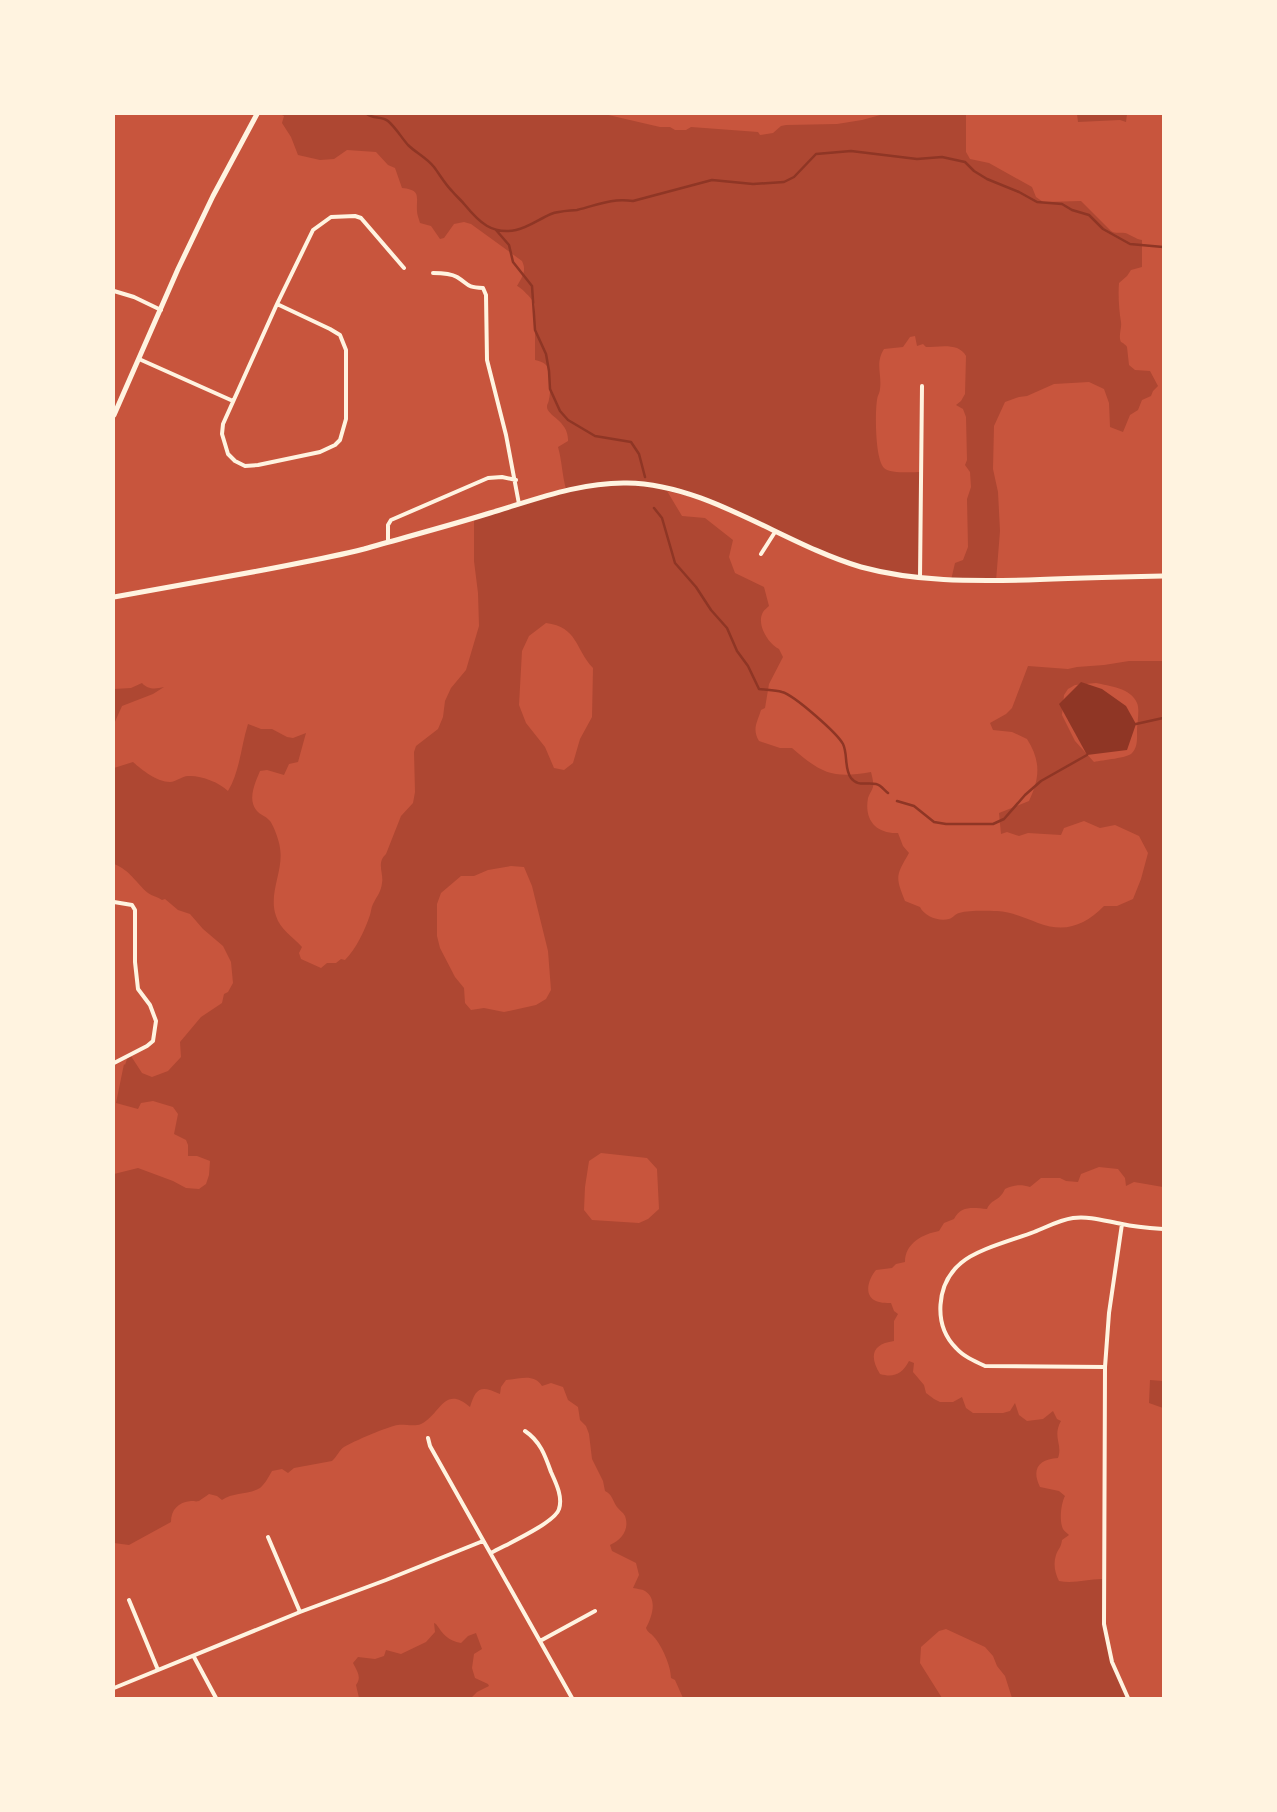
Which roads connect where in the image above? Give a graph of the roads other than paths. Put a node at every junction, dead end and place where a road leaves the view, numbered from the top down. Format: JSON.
{"nodes":[{"id":1,"x":257,"y":114,"type":"edge"},
{"id":2,"x":404,"y":268,"type":"dead end"},
{"id":3,"x":433,"y":273,"type":"dead end"},
{"id":4,"x":114,"y":291,"type":"edge"},
{"id":5,"x":277,"y":304,"type":"junction"},
{"id":6,"x":161,"y":310,"type":"junction"},
{"id":7,"x":139,"y":359,"type":"junction"},
{"id":8,"x":922,"y":386,"type":"dead end"},
{"id":9,"x":233,"y":401,"type":"junction"},
{"id":10,"x":114,"y":415,"type":"edge"},
{"id":11,"x":516,"y":480,"type":"junction"},
{"id":12,"x":519,"y":504,"type":"junction"},
{"id":13,"x":775,"y":532,"type":"junction"},
{"id":14,"x":388,"y":542,"type":"junction"},
{"id":15,"x":761,"y":554,"type":"dead end"},
{"id":16,"x":1163,"y":576,"type":"edge"},
{"id":17,"x":920,"y":578,"type":"junction"},
{"id":18,"x":114,"y":597,"type":"edge"},
{"id":19,"x":114,"y":902,"type":"edge"},
{"id":20,"x":114,"y":1062,"type":"edge"},
{"id":21,"x":1122,"y":1224,"type":"junction"},
{"id":22,"x":1163,"y":1229,"type":"edge"},
{"id":23,"x":1105,"y":1367,"type":"junction"},
{"id":24,"x":525,"y":1431,"type":"dead end"},
{"id":25,"x":428,"y":1438,"type":"dead end"},
{"id":26,"x":268,"y":1537,"type":"dead end"},
{"id":27,"x":483,"y":1541,"type":"junction"},
{"id":28,"x":491,"y":1553,"type":"junction"},
{"id":29,"x":129,"y":1600,"type":"dead end"},
{"id":30,"x":595,"y":1611,"type":"dead end"},
{"id":31,"x":300,"y":1612,"type":"junction"},
{"id":32,"x":540,"y":1641,"type":"junction"},
{"id":33,"x":194,"y":1656,"type":"junction"},
{"id":34,"x":158,"y":1670,"type":"junction"},
{"id":35,"x":114,"y":1688,"type":"edge"},
{"id":36,"x":216,"y":1698,"type":"edge"},
{"id":37,"x":572,"y":1698,"type":"edge"},
{"id":38,"x":1128,"y":1698,"type":"edge"}],
"edges":[{"from":1,"to":6,"type":"main road"},
{"from":2,"to":5,"type":"street"},
{"from":3,"to":11,"type":"street"},
{"from":4,"to":6,"type":"street"},
{"from":5,"to":9,"type":"street"},
{"from":5,"to":9,"type":"street"},
{"from":6,"to":7,"type":"main road"},
{"from":7,"to":9,"type":"street"},
{"from":7,"to":10,"type":"main road"},
{"from":8,"to":17,"type":"street"},
{"from":11,"to":12,"type":"street"},
{"from":11,"to":14,"type":"street"},
{"from":12,"to":13,"type":"main road"},
{"from":12,"to":14,"type":"main road"},
{"from":13,"to":15,"type":"street"},
{"from":13,"to":17,"type":"main road"},
{"from":14,"to":18,"type":"main road"},
{"from":16,"to":17,"type":"main road"},
{"from":19,"to":20,"type":"street"},
{"from":21,"to":22,"type":"street"},
{"from":21,"to":23,"type":"street"},
{"from":21,"to":23,"type":"street"},
{"from":23,"to":38,"type":"street"},
{"from":24,"to":28,"type":"street"},
{"from":25,"to":27,"type":"street"},
{"from":26,"to":31,"type":"street"},
{"from":27,"to":28,"type":"street"},
{"from":27,"to":31,"type":"street"},
{"from":28,"to":32,"type":"street"},
{"from":29,"to":34,"type":"street"},
{"from":30,"to":32,"type":"street"},
{"from":31,"to":33,"type":"street"},
{"from":32,"to":37,"type":"street"},
{"from":33,"to":34,"type":"street"},
{"from":33,"to":36,"type":"street"},
{"from":34,"to":35,"type":"street"}]}
